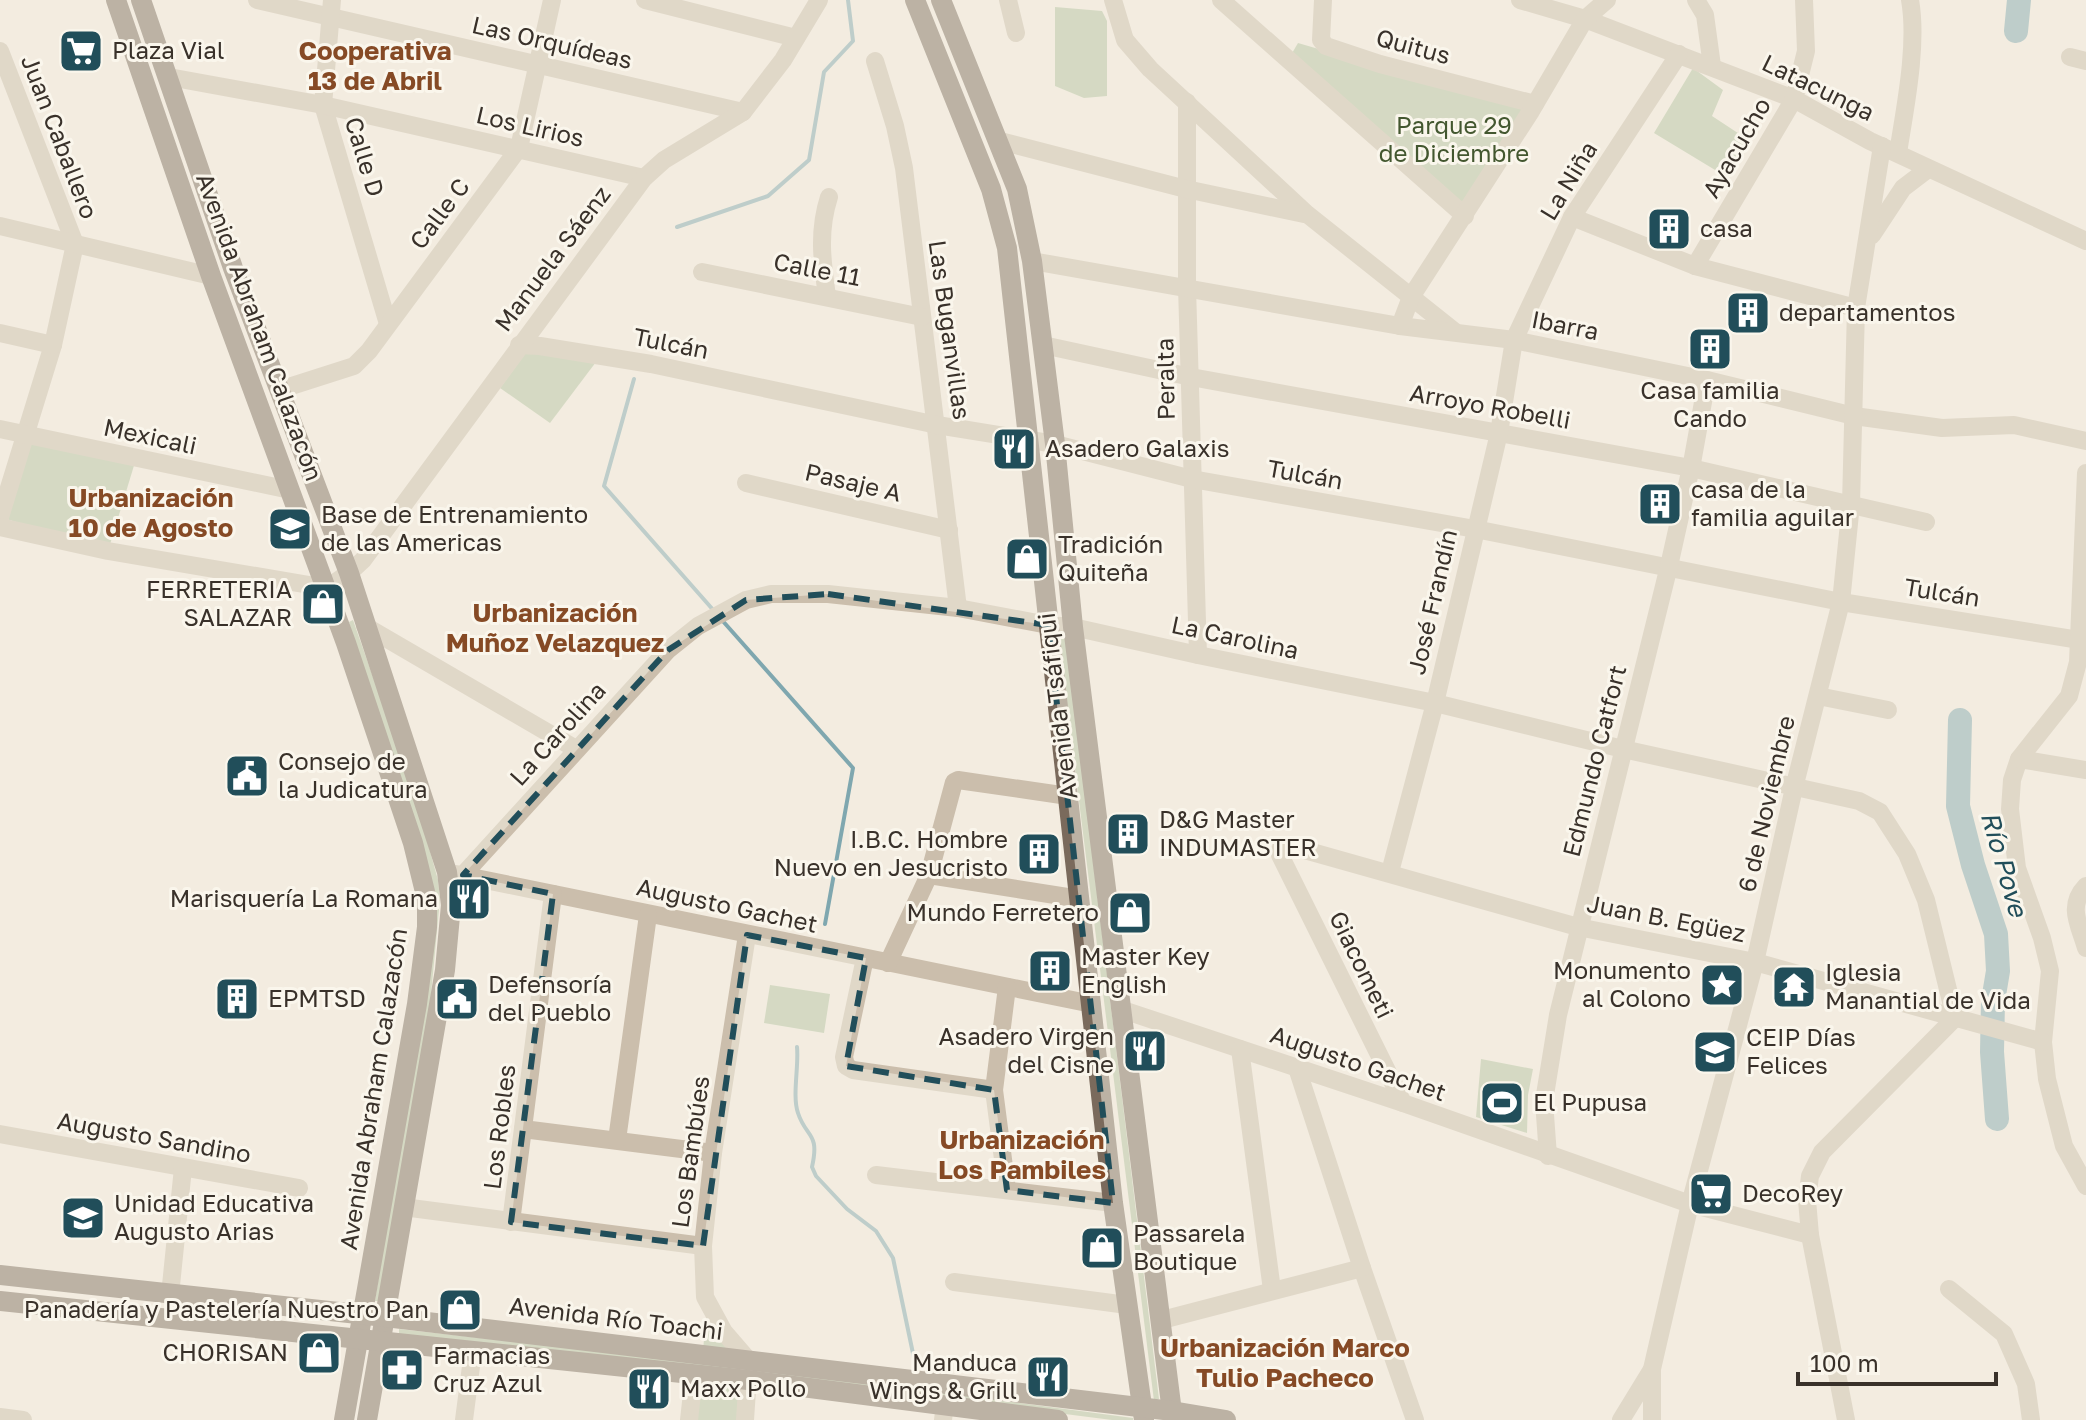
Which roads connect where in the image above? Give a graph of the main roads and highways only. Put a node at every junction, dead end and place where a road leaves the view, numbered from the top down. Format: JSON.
{"nodes":[{"id":1,"x":116,"y":0,"type":"edge"},
{"id":2,"x":141,"y":0,"type":"edge"},
{"id":3,"x":915,"y":0,"type":"edge"},
{"id":4,"x":941,"y":0,"type":"edge"},
{"id":5,"x":0,"y":1275,"type":"edge"},
{"id":6,"x":0,"y":1301,"type":"edge"},
{"id":7,"x":361,"y":1315,"type":"junction"},
{"id":8,"x":385,"y":1317,"type":"junction"},
{"id":9,"x":357,"y":1339,"type":"junction"},
{"id":10,"x":381,"y":1341,"type":"junction"},
{"id":11,"x":749,"y":1371,"type":"junction"},
{"id":12,"x":944,"y":1412,"type":"edge"},
{"id":13,"x":1143,"y":1414,"type":"edge"},
{"id":14,"x":1173,"y":1416,"type":"edge"},
{"id":15,"x":344,"y":1420,"type":"edge"},
{"id":16,"x":367,"y":1420,"type":"edge"},
{"id":17,"x":1058,"y":1420,"type":"edge"},
{"id":18,"x":1226,"y":1420,"type":"edge"}],
"edges":[{"from":1,"to":7,"type":"main road","name":"Avenida Abraham Calazacón"},
{"from":2,"to":8,"type":"main road","name":"Avenida Abraham Calazacón"},
{"from":3,"to":13,"type":"main road","name":"Avenida Tsáfiqui"},
{"from":4,"to":14,"type":"main road","name":"Avenida Tsáfiqui"},
{"from":5,"to":7,"type":"main road","name":"Avenida Río Toachi"},
{"from":6,"to":9,"type":"main road","name":"Avenida Río Toachi"},
{"from":7,"to":8,"type":"main road","name":"Avenida Río Toachi"},
{"from":7,"to":9,"type":"main road","name":"Avenida Abraham Calazacón"},
{"from":8,"to":10,"type":"main road","name":"Avenida Abraham Calazacón"},
{"from":8,"to":11,"type":"main road","name":"Avenida Río Toachi"},
{"from":9,"to":10,"type":"main road","name":"Avenida Río Toachi"},
{"from":9,"to":15,"type":"main road","name":"Avenida Abraham Calazacón"},
{"from":10,"to":11,"type":"main road","name":"Avenida Río Toachi"},
{"from":10,"to":16,"type":"main road","name":"Avenida Abraham Calazacón"},
{"from":11,"to":12,"type":"main road","name":"Avenida Río Toachi"},
{"from":11,"to":13,"type":"main road","name":"Avenida Río Toachi"},
{"from":12,"to":17,"type":"main road","name":"Avenida Río Toachi"},
{"from":13,"to":14,"type":"main road","name":"Avenida Río Toachi"},
{"from":14,"to":18,"type":"main road","name":"Avenida Río Toachi"}]}
